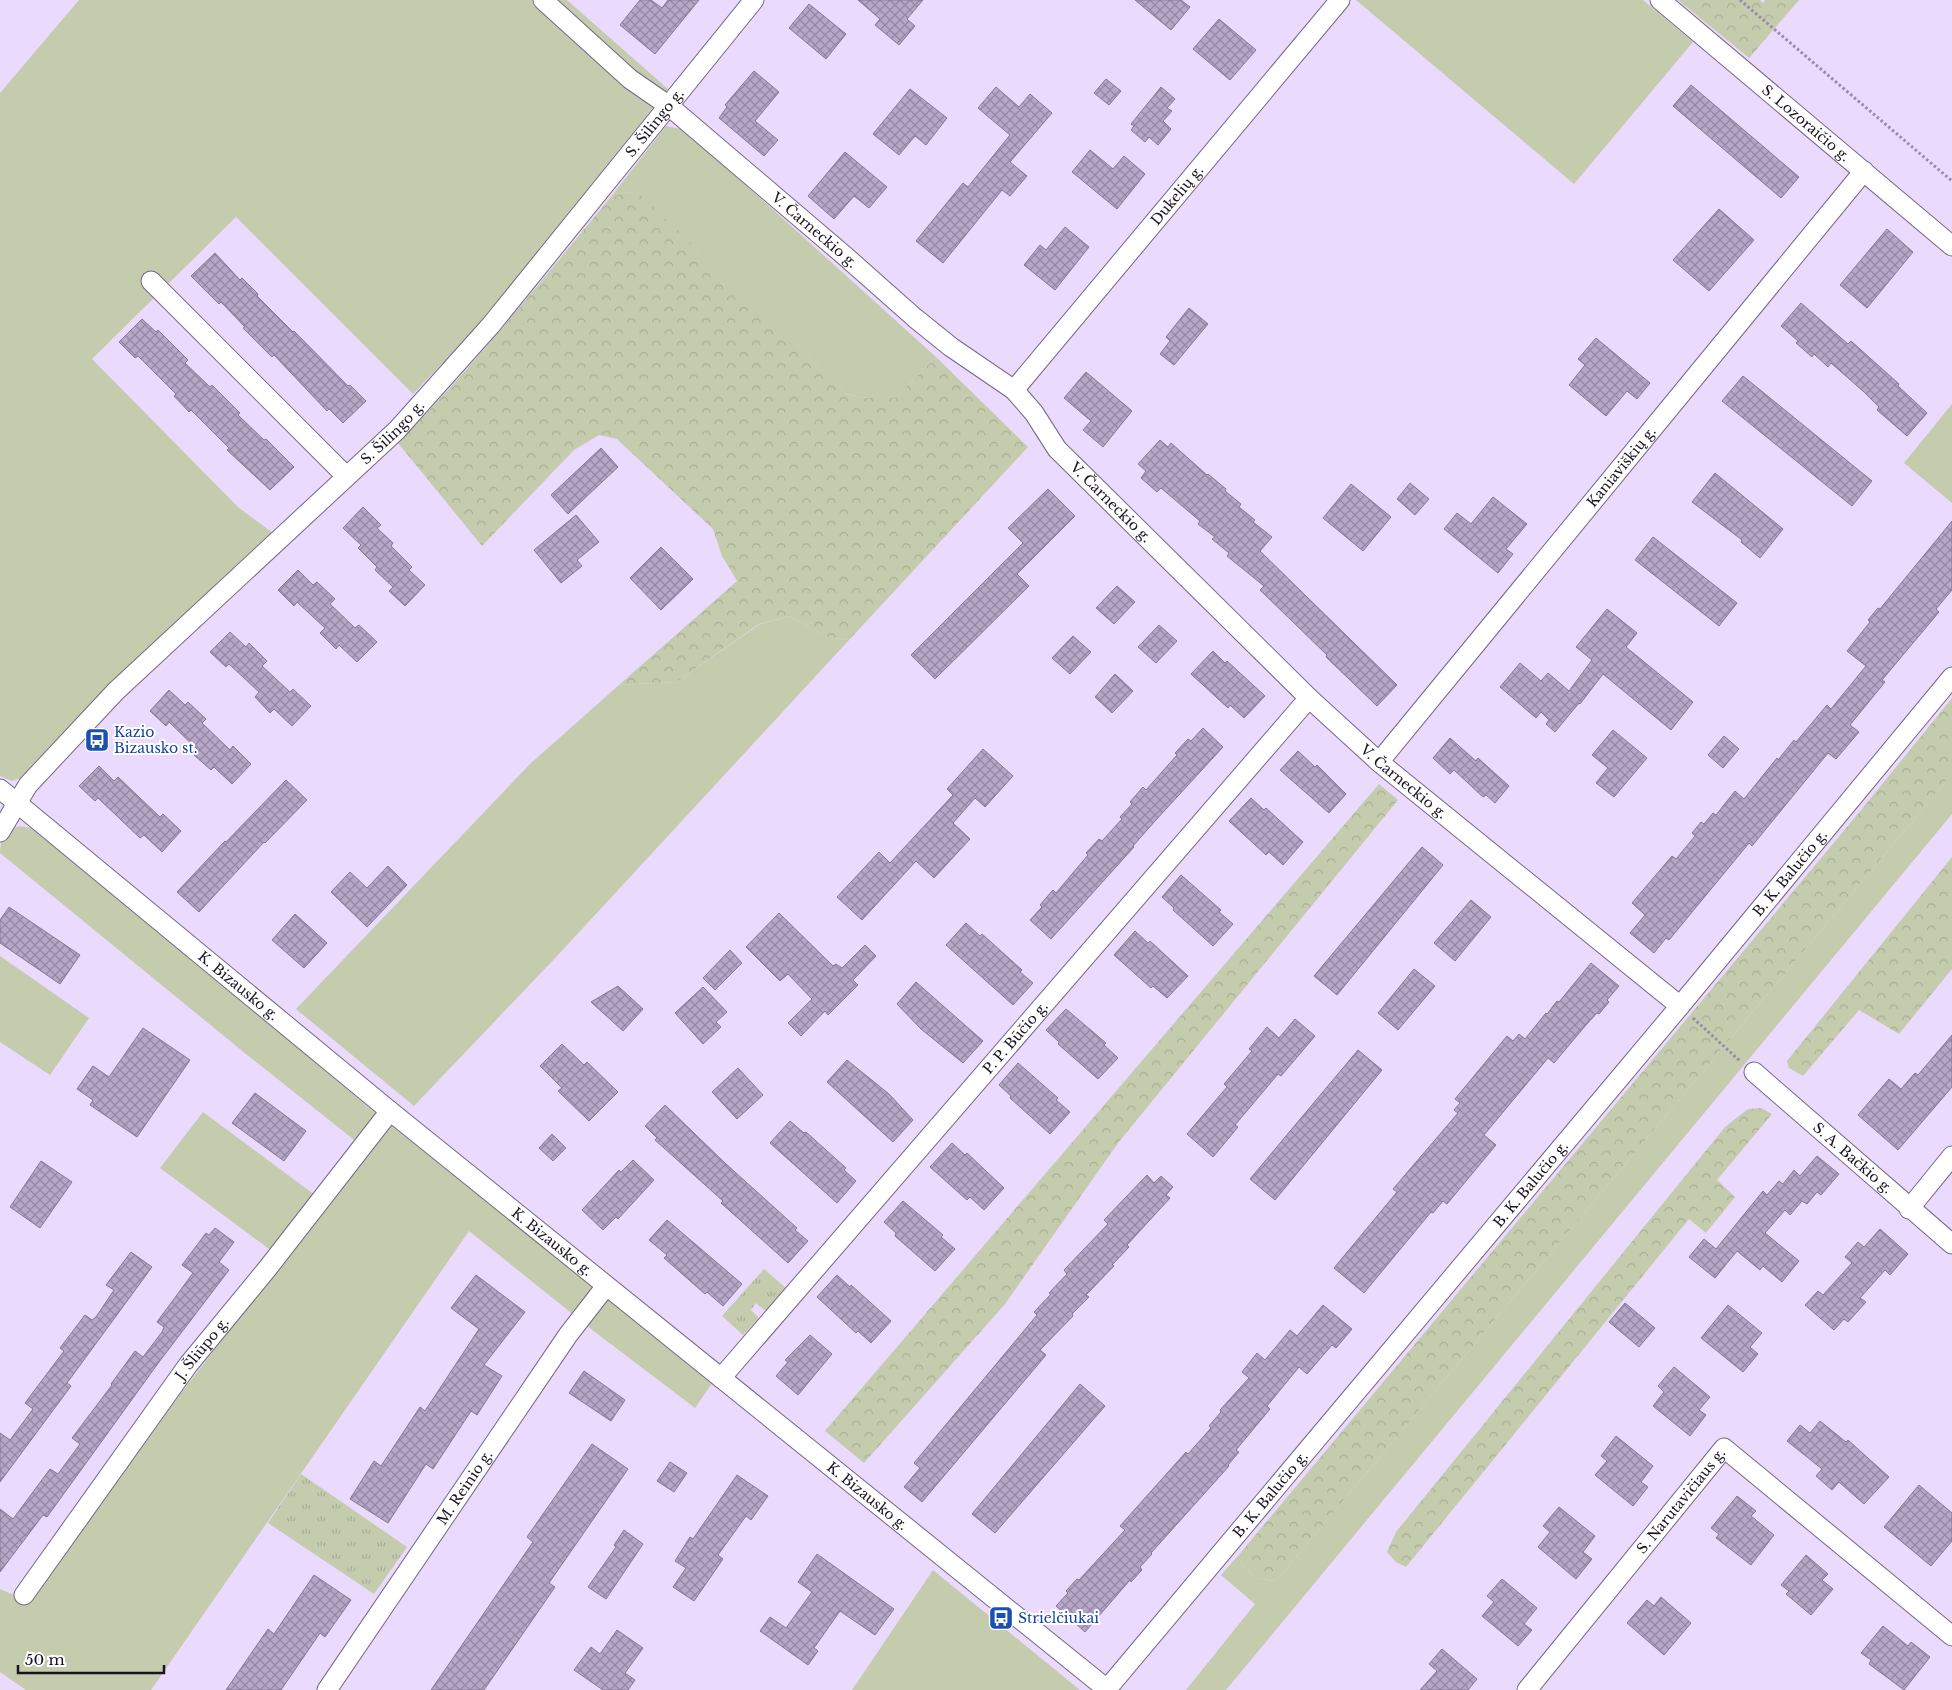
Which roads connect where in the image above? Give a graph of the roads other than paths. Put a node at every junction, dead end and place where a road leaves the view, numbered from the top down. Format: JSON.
{"nodes":[{"id":1,"x":543,"y":0,"type":"edge"},
{"id":2,"x":754,"y":0,"type":"edge"},
{"id":3,"x":1340,"y":0,"type":"edge"},
{"id":4,"x":1660,"y":0,"type":"edge"},
{"id":5,"x":669,"y":106,"type":"junction"},
{"id":6,"x":1864,"y":171,"type":"junction"},
{"id":7,"x":1952,"y":246,"type":"edge"},
{"id":8,"x":151,"y":280,"type":"dead end"},
{"id":9,"x":1014,"y":390,"type":"junction"},
{"id":10,"x":346,"y":476,"type":"junction"},
{"id":11,"x":1952,"y":677,"type":"edge"},
{"id":12,"x":1309,"y":698,"type":"junction"},
{"id":13,"x":1379,"y":762,"type":"junction"},
{"id":14,"x":0,"y":789,"type":"edge"},
{"id":15,"x":16,"y":803,"type":"junction"},
{"id":16,"x":0,"y":832,"type":"edge"},
{"id":17,"x":1680,"y":1006,"type":"junction"},
{"id":18,"x":1754,"y":1072,"type":"road end"},
{"id":19,"x":390,"y":1111,"type":"junction"},
{"id":20,"x":1952,"y":1156,"type":"edge"},
{"id":21,"x":1909,"y":1209,"type":"junction"},
{"id":22,"x":1952,"y":1244,"type":"edge"},
{"id":23,"x":606,"y":1286,"type":"junction"},
{"id":24,"x":721,"y":1378,"type":"junction"},
{"id":25,"x":24,"y":1595,"type":"dead end"},
{"id":26,"x":1952,"y":1636,"type":"edge"},
{"id":27,"x":327,"y":1690,"type":"edge"},
{"id":28,"x":1108,"y":1690,"type":"edge"},
{"id":29,"x":1527,"y":1690,"type":"edge"}],
"edges":[{"from":1,"to":5,"type":"street","name":"V. Čarneckio g."},
{"from":2,"to":5,"type":"street","name":"S. Šilingo g."},
{"from":3,"to":9,"type":"street","name":"Dukelių g."},
{"from":4,"to":6,"type":"street","name":"S. Lozoraičio g."},
{"from":5,"to":9,"type":"street","name":"V. Čarneckio g."},
{"from":5,"to":10,"type":"street","name":"S. Šilingo g."},
{"from":6,"to":7,"type":"street","name":"S. Lozoraičio g."},
{"from":6,"to":13,"type":"street","name":"Kaniaviškių g."},
{"from":8,"to":10,"type":"street"},
{"from":9,"to":12,"type":"street","name":"V. Čarneckio g."},
{"from":10,"to":15,"type":"street","name":"S. Šilingo g."},
{"from":11,"to":17,"type":"street","name":"B. K. Balučio g."},
{"from":12,"to":13,"type":"street","name":"V. Čarneckio g."},
{"from":12,"to":24,"type":"street","name":"P. P. Būčio g."},
{"from":13,"to":17,"type":"street","name":"V. Čarneckio g."},
{"from":14,"to":15,"type":"street","name":"K. Bizausko g."},
{"from":15,"to":16,"type":"street","name":"S. Šilingo g."},
{"from":15,"to":19,"type":"street","name":"K. Bizausko g."},
{"from":17,"to":28,"type":"street","name":"B. K. Balučio g."},
{"from":18,"to":21,"type":"street","name":"S. A. Bačkio g."},
{"from":19,"to":23,"type":"street","name":"K. Bizausko g."},
{"from":19,"to":25,"type":"street","name":"J. Šliūpo g."},
{"from":20,"to":21,"type":"street"},
{"from":21,"to":22,"type":"street","name":"S. A. Bačkio g."},
{"from":23,"to":24,"type":"street","name":"K. Bizausko g."},
{"from":23,"to":27,"type":"street","name":"M. Reinio g."},
{"from":24,"to":28,"type":"street","name":"K. Bizausko g."},
{"from":26,"to":29,"type":"street","name":"S. Narutavičiaus g."}]}
